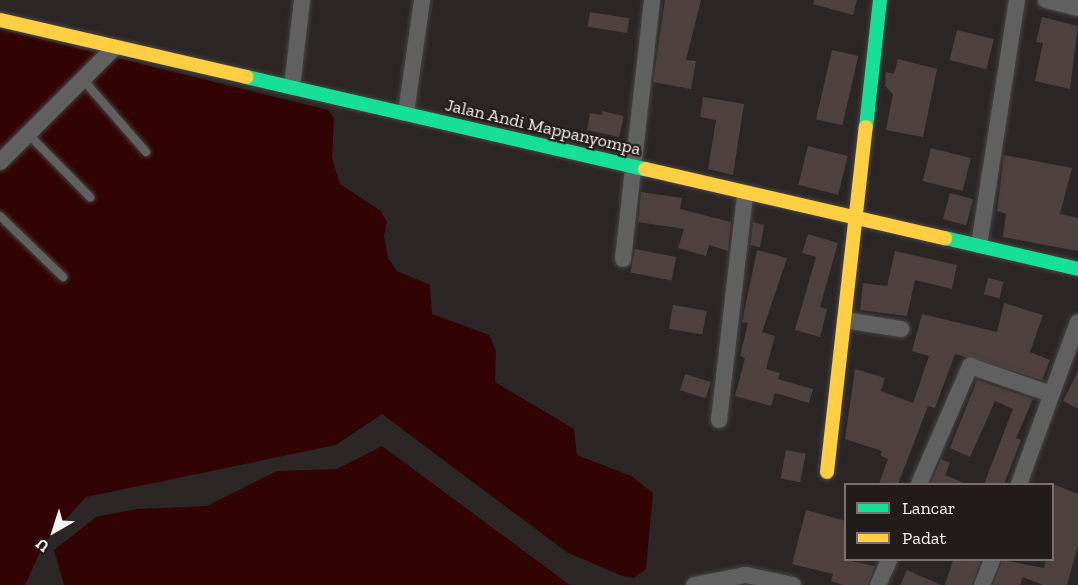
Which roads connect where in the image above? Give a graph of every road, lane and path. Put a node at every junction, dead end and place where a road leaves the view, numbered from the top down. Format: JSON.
{"nodes":[{"id":1,"x":302,"y":0,"type":"edge"},
{"id":2,"x":422,"y":0,"type":"edge"},
{"id":3,"x":652,"y":0,"type":"edge"},
{"id":4,"x":880,"y":0,"type":"edge"},
{"id":5,"x":1017,"y":0,"type":"edge"},
{"id":6,"x":1046,"y":0,"type":"edge"},
{"id":7,"x":1078,"y":8,"type":"edge"},
{"id":8,"x":0,"y":20,"type":"edge"},
{"id":9,"x":114,"y":48,"type":"junction"},
{"id":10,"x":85,"y":82,"type":"junction"},
{"id":11,"x":292,"y":87,"type":"junction"},
{"id":12,"x":406,"y":113,"type":"junction"},
{"id":13,"x":30,"y":136,"type":"junction"},
{"id":14,"x":146,"y":152,"type":"dead end"},
{"id":15,"x":0,"y":162,"type":"edge"},
{"id":16,"x":631,"y":165,"type":"junction"},
{"id":17,"x":90,"y":196,"type":"dead end"},
{"id":18,"x":745,"y":196,"type":"junction"},
{"id":19,"x":0,"y":216,"type":"edge"},
{"id":20,"x":857,"y":220,"type":"junction"},
{"id":21,"x":979,"y":245,"type":"junction"},
{"id":22,"x":623,"y":259,"type":"dead end"},
{"id":23,"x":1078,"y":269,"type":"edge"},
{"id":24,"x":63,"y":278,"type":"dead end"},
{"id":25,"x":845,"y":320,"type":"junction"},
{"id":26,"x":1078,"y":322,"type":"edge"},
{"id":27,"x":901,"y":329,"type":"dead end"},
{"id":28,"x":1051,"y":394,"type":"junction"},
{"id":29,"x":719,"y":420,"type":"dead end"},
{"id":30,"x":827,"y":472,"type":"dead end"},
{"id":31,"x":919,"y":483,"type":"edge"},
{"id":32,"x":1019,"y":483,"type":"edge"},
{"id":33,"x":889,"y":561,"type":"edge"},
{"id":34,"x":992,"y":561,"type":"edge"},
{"id":35,"x":694,"y":585,"type":"edge"},
{"id":36,"x":793,"y":585,"type":"edge"},
{"id":37,"x":878,"y":585,"type":"edge"},
{"id":38,"x":982,"y":585,"type":"edge"}],
"edges":[{"from":1,"to":11,"type":"street"},
{"from":2,"to":12,"type":"street"},
{"from":3,"to":16,"type":"street"},
{"from":4,"to":20,"type":"street"},
{"from":5,"to":21,"type":"street"},
{"from":6,"to":7,"type":"street"},
{"from":8,"to":9,"type":"street","name":"Jalan Andi Mappanyompa"},
{"from":9,"to":10,"type":"street"},
{"from":9,"to":11,"type":"street","name":"Jalan Andi Mappanyompa"},
{"from":10,"to":13,"type":"street"},
{"from":10,"to":14,"type":"lane"},
{"from":11,"to":12,"type":"street","name":"Jalan Andi Mappanyompa"},
{"from":12,"to":16,"type":"street","name":"Jalan Andi Mappanyompa"},
{"from":13,"to":15,"type":"street"},
{"from":13,"to":17,"type":"lane"},
{"from":16,"to":18,"type":"street","name":"Jalan Andi Mappanyompa"},
{"from":16,"to":22,"type":"street"},
{"from":18,"to":20,"type":"street","name":"Jalan Andi Mappanyompa"},
{"from":18,"to":29,"type":"street"},
{"from":19,"to":24,"type":"lane"},
{"from":20,"to":21,"type":"street","name":"Jalan Andi Mappanyompa"},
{"from":20,"to":25,"type":"street"},
{"from":21,"to":23,"type":"street","name":"Jalan Andi Mappanyompa"},
{"from":25,"to":27,"type":"street"},
{"from":25,"to":30,"type":"street"},
{"from":26,"to":28,"type":"street"},
{"from":28,"to":31,"type":"street"},
{"from":28,"to":32,"type":"street"},
{"from":33,"to":37,"type":"street"},
{"from":34,"to":38,"type":"street"},
{"from":35,"to":36,"type":"street"}]}
